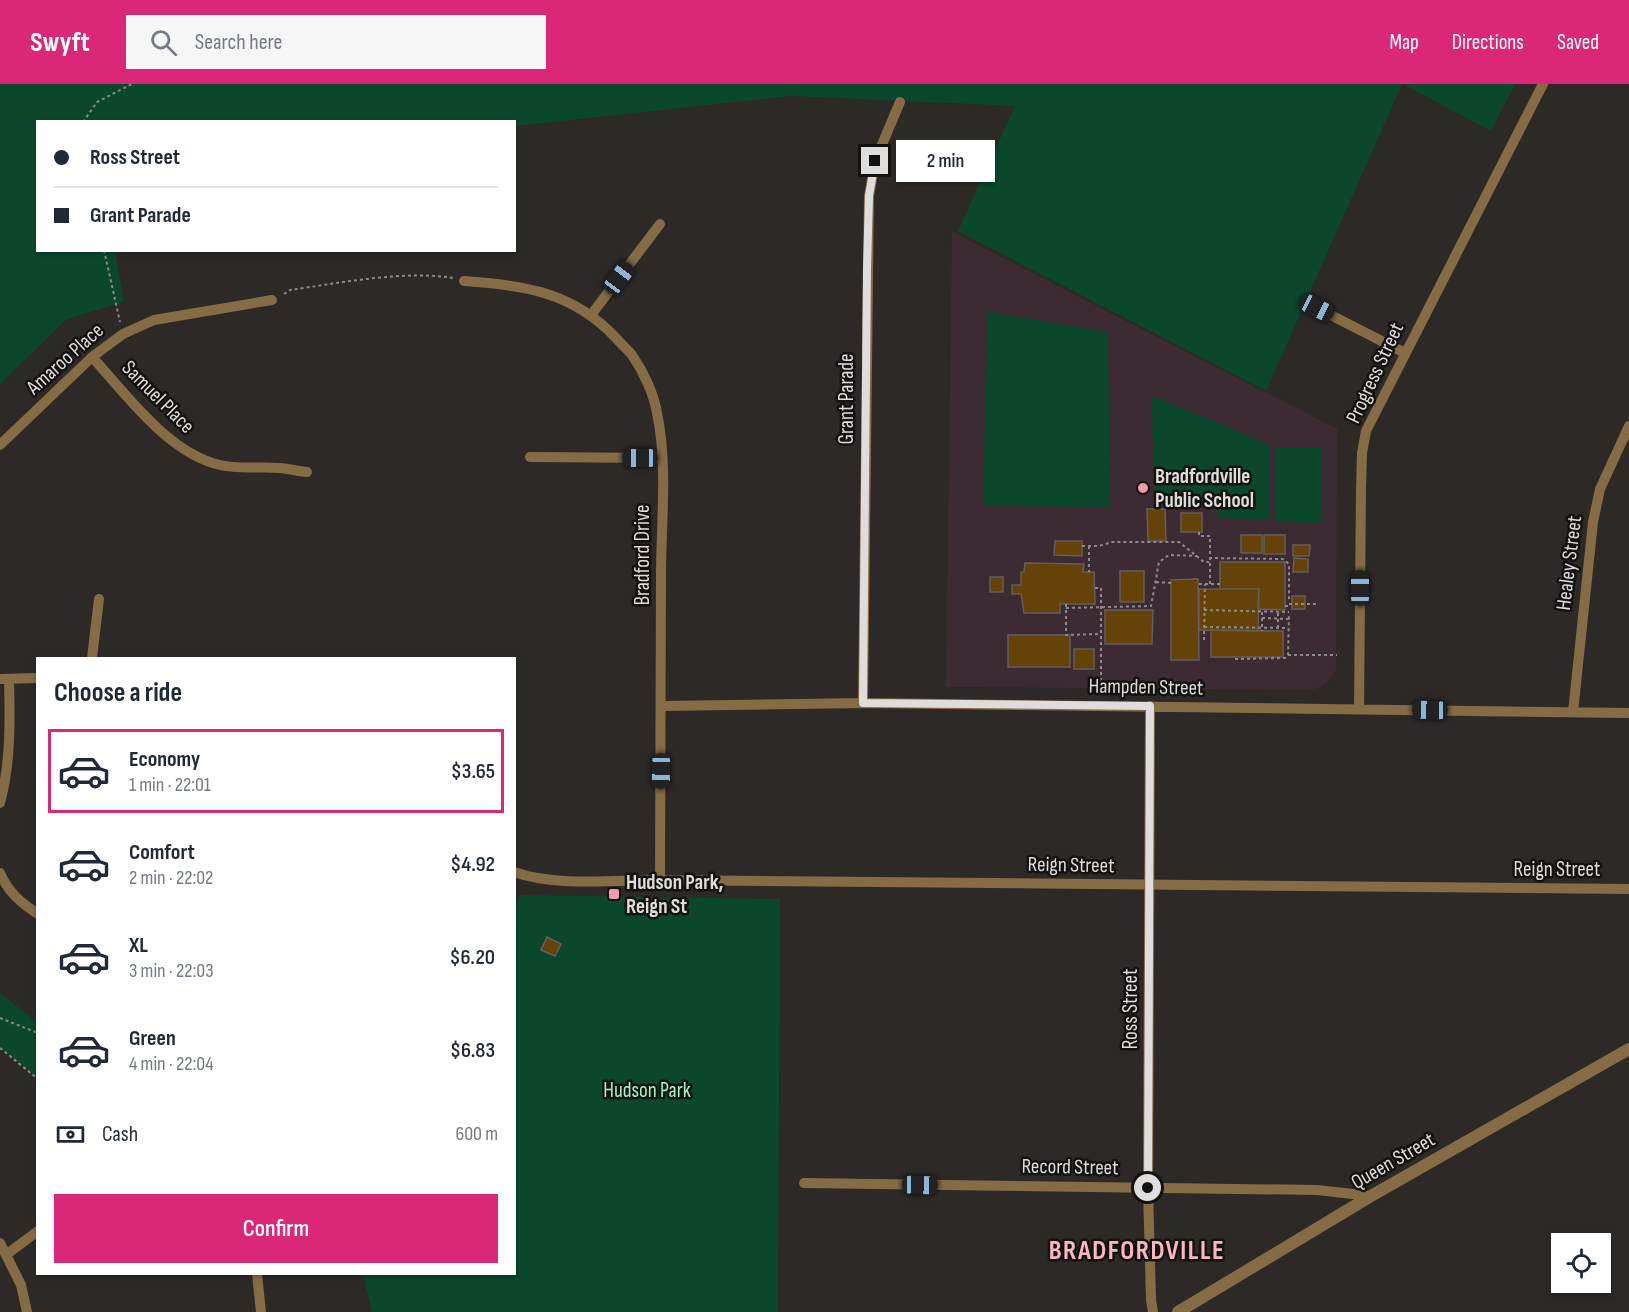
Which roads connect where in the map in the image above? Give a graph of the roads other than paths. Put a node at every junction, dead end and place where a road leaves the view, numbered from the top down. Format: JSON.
{"nodes":[{"id":1,"x":1543,"y":84,"type":"edge"},
{"id":2,"x":900,"y":102,"type":"dead end"},
{"id":3,"x":660,"y":224,"type":"dead end"},
{"id":4,"x":464,"y":280,"type":"road end"},
{"id":5,"x":272,"y":300,"type":"road end"},
{"id":6,"x":1317,"y":308,"type":"dead end"},
{"id":7,"x":591,"y":315,"type":"junction"},
{"id":8,"x":1405,"y":353,"type":"junction"},
{"id":9,"x":92,"y":357,"type":"junction"},
{"id":10,"x":1629,"y":426,"type":"edge"},
{"id":11,"x":0,"y":445,"type":"edge"},
{"id":12,"x":530,"y":457,"type":"dead end"},
{"id":13,"x":662,"y":458,"type":"junction"},
{"id":14,"x":307,"y":472,"type":"dead end"},
{"id":15,"x":99,"y":599,"type":"dead end"},
{"id":16,"x":92,"y":657,"type":"edge"},
{"id":17,"x":36,"y":678,"type":"edge"},
{"id":18,"x":5,"y":679,"type":"edge"},
{"id":19,"x":863,"y":703,"type":"junction"},
{"id":20,"x":662,"y":706,"type":"junction"},
{"id":21,"x":1150,"y":706,"type":"junction"},
{"id":22,"x":1359,"y":709,"type":"junction"},
{"id":23,"x":1573,"y":712,"type":"junction"},
{"id":24,"x":1629,"y":713,"type":"edge"},
{"id":25,"x":0,"y":803,"type":"edge"},
{"id":26,"x":0,"y":873,"type":"edge"},
{"id":27,"x":516,"y":873,"type":"edge"},
{"id":28,"x":660,"y":880,"type":"junction"},
{"id":29,"x":1150,"y":885,"type":"junction"},
{"id":30,"x":1629,"y":889,"type":"edge"},
{"id":31,"x":36,"y":913,"type":"edge"},
{"id":32,"x":1629,"y":1048,"type":"edge"},
{"id":33,"x":804,"y":1183,"type":"dead end"},
{"id":34,"x":1148,"y":1188,"type":"junction"},
{"id":35,"x":1371,"y":1196,"type":"junction"},
{"id":36,"x":36,"y":1232,"type":"edge"},
{"id":37,"x":0,"y":1243,"type":"edge"},
{"id":38,"x":7,"y":1254,"type":"junction"},
{"id":39,"x":257,"y":1275,"type":"edge"},
{"id":40,"x":27,"y":1312,"type":"edge"},
{"id":41,"x":261,"y":1312,"type":"edge"},
{"id":42,"x":1153,"y":1312,"type":"edge"},
{"id":43,"x":1178,"y":1312,"type":"edge"}],
"edges":[{"from":1,"to":8,"type":"street","name":"Progress Street"},
{"from":2,"to":19,"type":"street","name":"Grant Parade"},
{"from":3,"to":7,"type":"street"},
{"from":4,"to":7,"type":"street","name":"Bradford Drive"},
{"from":5,"to":9,"type":"street","name":"Amaroo Place"},
{"from":6,"to":8,"type":"street"},
{"from":7,"to":13,"type":"street","name":"Bradford Drive"},
{"from":8,"to":22,"type":"street","name":"Progress Street"},
{"from":9,"to":11,"type":"street","name":"Amaroo Place"},
{"from":9,"to":14,"type":"street","name":"Samuel Place"},
{"from":10,"to":23,"type":"street","name":"Healey Street"},
{"from":12,"to":13,"type":"street"},
{"from":13,"to":20,"type":"street","name":"Bradford Drive"},
{"from":15,"to":16,"type":"street"},
{"from":17,"to":18,"type":"street"},
{"from":18,"to":25,"type":"street"},
{"from":19,"to":20,"type":"street","name":"Hampden Street"},
{"from":19,"to":21,"type":"street","name":"Hampden Street"},
{"from":20,"to":28,"type":"street","name":"Bradford Drive"},
{"from":21,"to":22,"type":"street","name":"Hampden Street"},
{"from":21,"to":29,"type":"street","name":"Ross Street"},
{"from":22,"to":23,"type":"street","name":"Hampden Street"},
{"from":23,"to":24,"type":"street","name":"Hampden Street"},
{"from":26,"to":31,"type":"street"},
{"from":27,"to":28,"type":"street","name":"Reign Street"},
{"from":28,"to":29,"type":"street","name":"Reign Street"},
{"from":29,"to":30,"type":"street","name":"Reign Street"},
{"from":29,"to":34,"type":"street","name":"Ross Street"},
{"from":32,"to":35,"type":"street","name":"Queen Street"},
{"from":33,"to":34,"type":"street","name":"Record Street"},
{"from":34,"to":35,"type":"street","name":"Record Street"},
{"from":34,"to":42,"type":"street","name":"Ross Street"},
{"from":35,"to":43,"type":"street","name":"Queen Street"},
{"from":36,"to":38,"type":"street"},
{"from":37,"to":38,"type":"street"},
{"from":38,"to":40,"type":"street"},
{"from":39,"to":41,"type":"street"}]}
